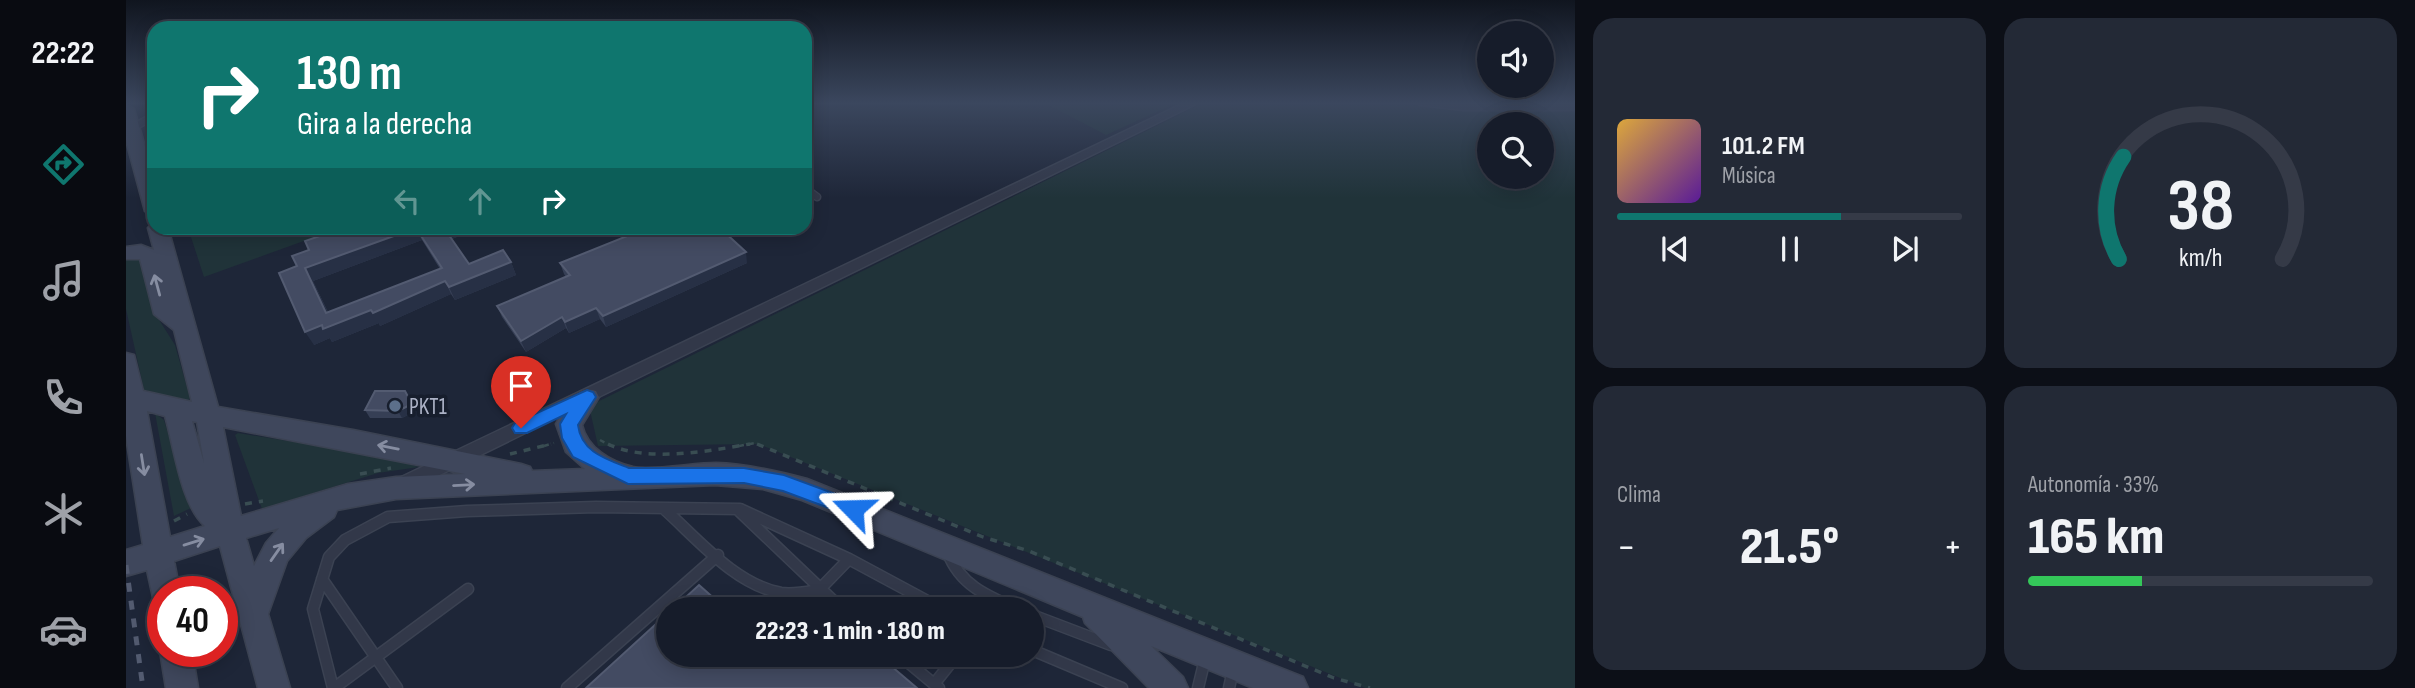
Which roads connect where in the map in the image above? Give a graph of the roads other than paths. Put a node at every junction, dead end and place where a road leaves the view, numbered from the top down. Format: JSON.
{"nodes":[{"id":1,"x":134,"y":134,"type":"edge"},
{"id":2,"x":1128,"y":134,"type":"edge"},
{"id":3,"x":147,"y":185,"type":"edge"},
{"id":4,"x":812,"y":193,"type":"edge"},
{"id":5,"x":817,"y":197,"type":"dead end"},
{"id":6,"x":160,"y":235,"type":"edge"},
{"id":7,"x":126,"y":253,"type":"edge"},
{"id":8,"x":185,"y":327,"type":"junction"},
{"id":9,"x":126,"y":361,"type":"edge"},
{"id":10,"x":129,"y":396,"type":"edge"},
{"id":11,"x":587,"y":397,"type":"junction"},
{"id":12,"x":176,"y":409,"type":"junction"},
{"id":13,"x":208,"y":415,"type":"junction"},
{"id":14,"x":455,"y":460,"type":"junction"},
{"id":15,"x":628,"y":476,"type":"junction"},
{"id":16,"x":537,"y":480,"type":"junction"},
{"id":17,"x":396,"y":488,"type":"junction"},
{"id":18,"x":348,"y":495,"type":"junction"},
{"id":19,"x":663,"y":508,"type":"junction"},
{"id":20,"x":736,"y":508,"type":"junction"},
{"id":21,"x":230,"y":531,"type":"junction"},
{"id":22,"x":947,"y":547,"type":"junction"},
{"id":23,"x":158,"y":552,"type":"junction"},
{"id":24,"x":718,"y":555,"type":"junction"},
{"id":25,"x":849,"y":559,"type":"junction"},
{"id":26,"x":126,"y":563,"type":"edge"},
{"id":27,"x":162,"y":576,"type":"edge"},
{"id":28,"x":322,"y":579,"type":"junction"},
{"id":29,"x":468,"y":589,"type":"dead end"},
{"id":30,"x":819,"y":590,"type":"junction"},
{"id":31,"x":827,"y":597,"type":"edge"},
{"id":32,"x":920,"y":597,"type":"edge"},
{"id":33,"x":991,"y":597,"type":"edge"},
{"id":34,"x":1083,"y":601,"type":"junction"},
{"id":35,"x":253,"y":615,"type":"junction"},
{"id":36,"x":1044,"y":620,"type":"edge"},
{"id":37,"x":1207,"y":653,"type":"junction"},
{"id":38,"x":1044,"y":655,"type":"edge"},
{"id":39,"x":376,"y":659,"type":"junction"},
{"id":40,"x":1150,"y":664,"type":"junction"},
{"id":41,"x":179,"y":667,"type":"edge"},
{"id":42,"x":914,"y":667,"type":"edge"},
{"id":43,"x":949,"y":667,"type":"edge"},
{"id":44,"x":1231,"y":676,"type":"edge"},
{"id":45,"x":937,"y":686,"type":"edge"},
{"id":46,"x":182,"y":688,"type":"edge"},
{"id":47,"x":274,"y":688,"type":"edge"},
{"id":48,"x":334,"y":688,"type":"edge"},
{"id":49,"x":397,"y":688,"type":"edge"},
{"id":50,"x":567,"y":688,"type":"edge"},
{"id":51,"x":1122,"y":688,"type":"edge"},
{"id":52,"x":1172,"y":688,"type":"edge"},
{"id":53,"x":1198,"y":688,"type":"edge"},
{"id":54,"x":1292,"y":688,"type":"edge"}],
"edges":[{"from":1,"to":3,"type":"street"},
{"from":2,"to":11,"type":"street"},
{"from":4,"to":5,"type":"lane"},
{"from":6,"to":8,"type":"street"},
{"from":8,"to":7,"type":"street","one_way":true},
{"from":8,"to":13,"type":"street"},
{"from":9,"to":10,"type":"street"},
{"from":10,"to":12,"type":"street"},
{"from":10,"to":23,"type":"street","one_way":true},
{"from":11,"to":14,"type":"street"},
{"from":11,"to":15,"type":"street"},
{"from":12,"to":13,"type":"street"},
{"from":12,"to":21,"type":"street"},
{"from":14,"to":13,"type":"street","one_way":true},
{"from":13,"to":21,"type":"street"},
{"from":14,"to":16,"type":"street"},
{"from":14,"to":17,"type":"street"},
{"from":15,"to":16,"type":"street"},
{"from":15,"to":22,"type":"street"},
{"from":17,"to":16,"type":"street","one_way":true},
{"from":17,"to":18,"type":"street"},
{"from":18,"to":21,"type":"street"},
{"from":35,"to":18,"type":"street","one_way":true},
{"from":19,"to":20,"type":"lane"},
{"from":19,"to":24,"type":"lane"},
{"from":19,"to":28,"type":"lane"},
{"from":20,"to":25,"type":"lane"},
{"from":20,"to":30,"type":"lane"},
{"from":23,"to":21,"type":"street","one_way":true},
{"from":21,"to":35,"type":"main road"},
{"from":22,"to":33,"type":"lane"},
{"from":22,"to":34,"type":"street"},
{"from":23,"to":26,"type":"street"},
{"from":23,"to":27,"type":"street"},
{"from":24,"to":30,"type":"lane"},
{"from":24,"to":50,"type":"lane"},
{"from":25,"to":30,"type":"lane"},
{"from":25,"to":32,"type":"lane"},
{"from":28,"to":39,"type":"lane"},
{"from":28,"to":48,"type":"lane"},
{"from":29,"to":39,"type":"lane"},
{"from":30,"to":31,"type":"lane"},
{"from":34,"to":37,"type":"street"},
{"from":34,"to":40,"type":"street"},
{"from":35,"to":47,"type":"main road"},
{"from":36,"to":40,"type":"lane"},
{"from":37,"to":44,"type":"street"},
{"from":37,"to":53,"type":"lane"},
{"from":38,"to":51,"type":"lane"},
{"from":39,"to":48,"type":"lane"},
{"from":39,"to":49,"type":"lane"},
{"from":40,"to":52,"type":"street"},
{"from":41,"to":46,"type":"street"},
{"from":42,"to":45,"type":"lane"},
{"from":43,"to":45,"type":"lane"},
{"from":44,"to":54,"type":"street"}]}
